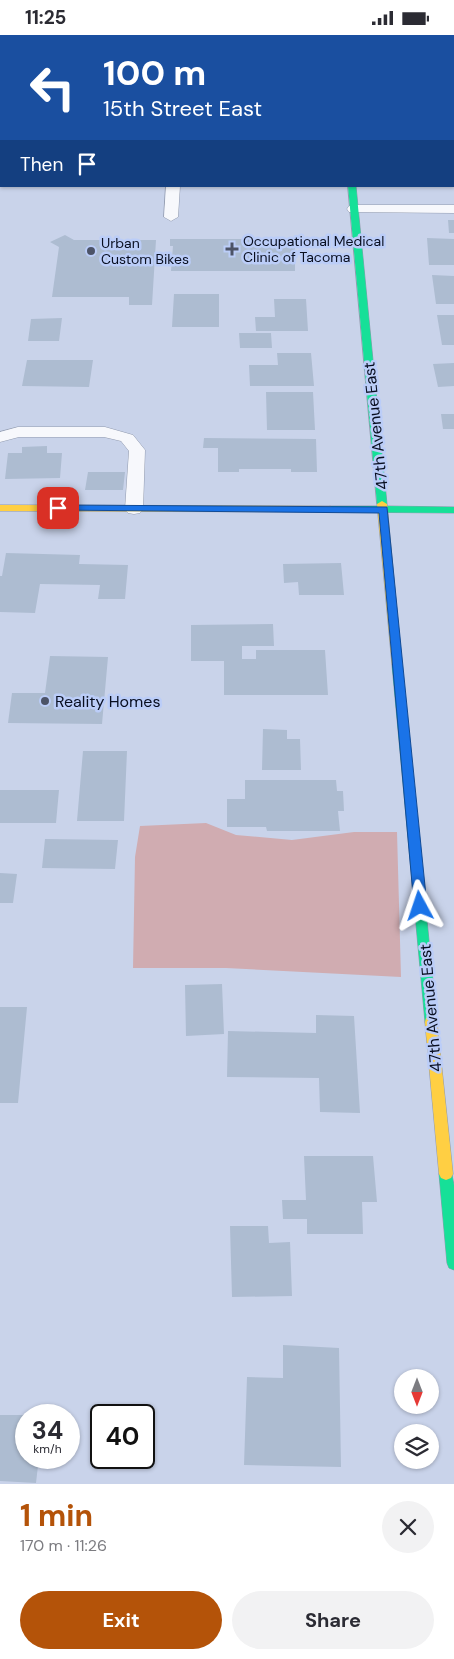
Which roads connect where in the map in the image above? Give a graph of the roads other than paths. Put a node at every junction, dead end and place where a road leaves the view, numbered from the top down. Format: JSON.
{"nodes":[{"id":1,"x":172,"y":187,"type":"edge"},
{"id":2,"x":352,"y":187,"type":"edge"},
{"id":3,"x":354,"y":209,"type":"junction"},
{"id":4,"x":454,"y":209,"type":"edge"},
{"id":5,"x":171,"y":217,"type":"dead end"},
{"id":6,"x":0,"y":437,"type":"edge"},
{"id":7,"x":0,"y":508,"type":"edge"},
{"id":8,"x":134,"y":509,"type":"junction"},
{"id":9,"x":383,"y":510,"type":"junction"},
{"id":10,"x":454,"y":510,"type":"edge"},
{"id":11,"x":454,"y":1263,"type":"edge"}],
"edges":[{"from":1,"to":5,"type":"lane"},
{"from":2,"to":3,"type":"street","name":"47th Avenue East"},
{"from":3,"to":4,"type":"lane"},
{"from":3,"to":9,"type":"street","name":"47th Avenue East"},
{"from":6,"to":8,"type":"lane"},
{"from":7,"to":8,"type":"street"},
{"from":8,"to":9,"type":"street"},
{"from":9,"to":10,"type":"street"},
{"from":9,"to":11,"type":"street","name":"47th Avenue East"}]}
